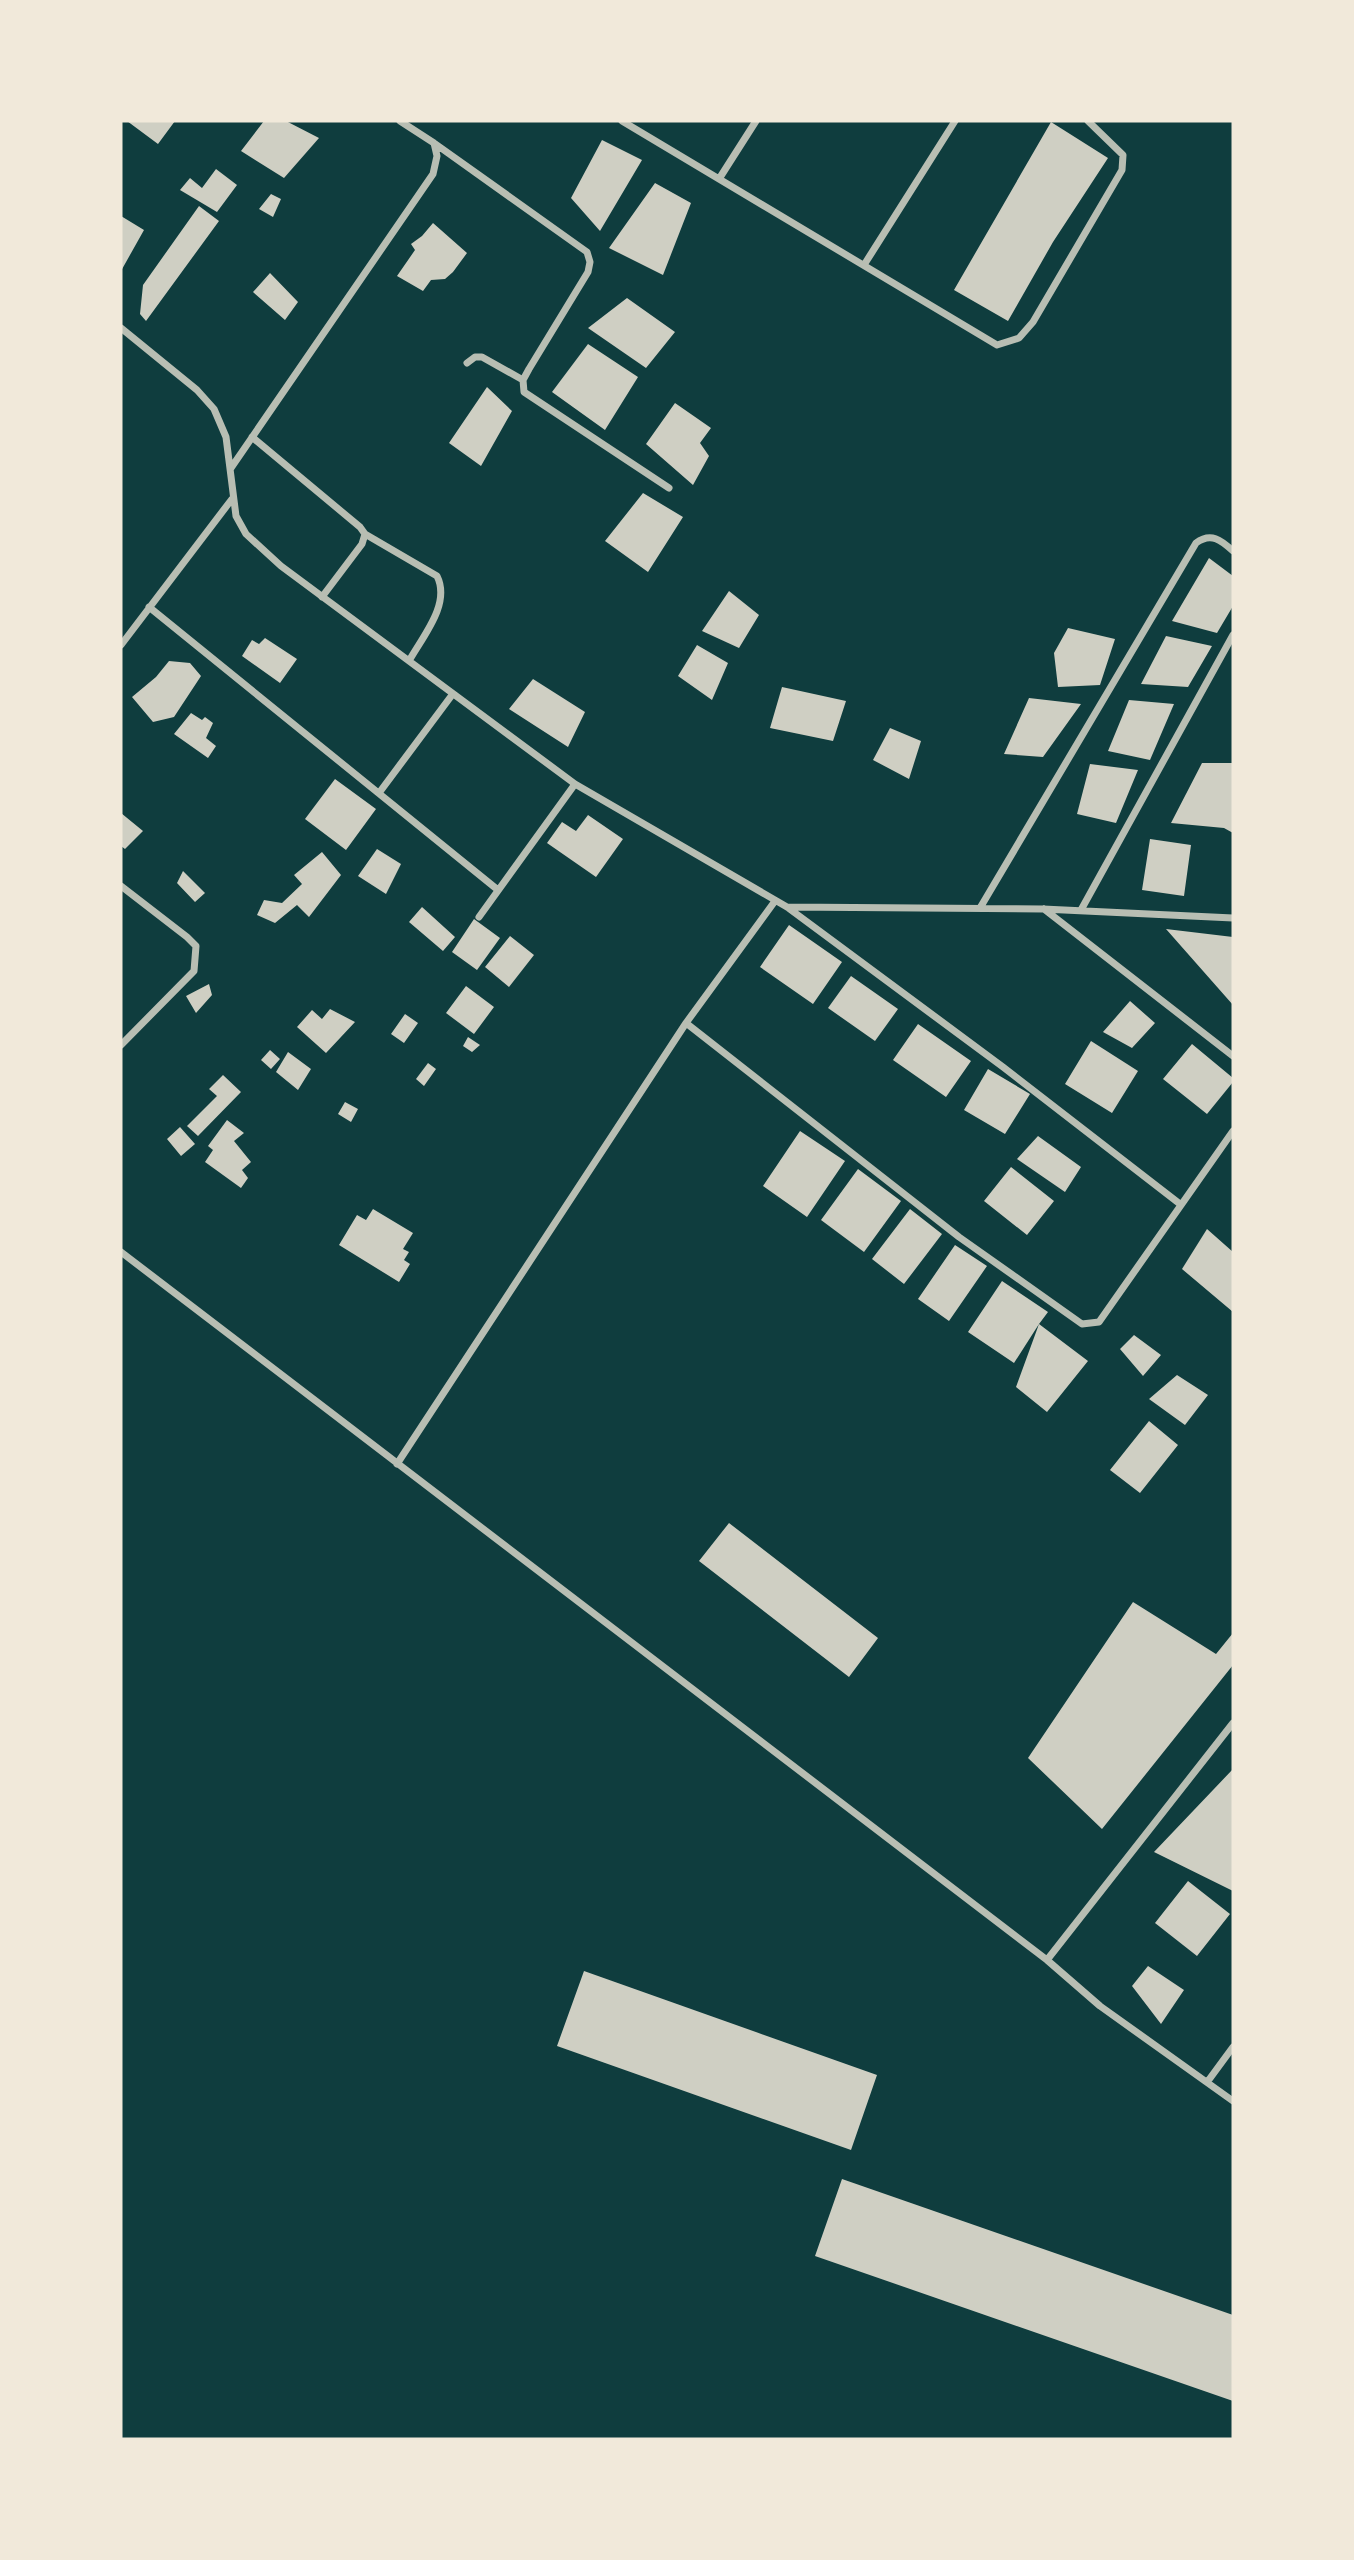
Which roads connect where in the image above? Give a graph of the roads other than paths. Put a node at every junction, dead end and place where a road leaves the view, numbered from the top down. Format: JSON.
{"nodes":[{"id":1,"x":400,"y":121,"type":"edge"},
{"id":2,"x":622,"y":121,"type":"edge"},
{"id":3,"x":756,"y":121,"type":"edge"},
{"id":4,"x":955,"y":121,"type":"edge"},
{"id":5,"x":1088,"y":121,"type":"edge"},
{"id":6,"x":433,"y":143,"type":"junction"},
{"id":7,"x":719,"y":179,"type":"junction"},
{"id":8,"x":864,"y":265,"type":"junction"},
{"id":9,"x":121,"y":328,"type":"edge"},
{"id":10,"x":467,"y":363,"type":"dead end"},
{"id":11,"x":523,"y":380,"type":"junction"},
{"id":12,"x":252,"y":437,"type":"junction"},
{"id":13,"x":230,"y":469,"type":"junction"},
{"id":14,"x":669,"y":488,"type":"dead end"},
{"id":15,"x":232,"y":499,"type":"junction"},
{"id":16,"x":365,"y":534,"type":"junction"},
{"id":17,"x":1233,"y":551,"type":"edge"},
{"id":18,"x":322,"y":597,"type":"junction"},
{"id":19,"x":149,"y":607,"type":"junction"},
{"id":20,"x":1233,"y":635,"type":"edge"},
{"id":21,"x":121,"y":645,"type":"edge"},
{"id":22,"x":409,"y":660,"type":"junction"},
{"id":23,"x":452,"y":695,"type":"junction"},
{"id":24,"x":576,"y":784,"type":"junction"},
{"id":25,"x":379,"y":793,"type":"junction"},
{"id":26,"x":121,"y":886,"type":"edge"},
{"id":27,"x":498,"y":890,"type":"junction"},
{"id":28,"x":775,"y":901,"type":"junction"},
{"id":29,"x":787,"y":907,"type":"junction"},
{"id":30,"x":980,"y":908,"type":"junction"},
{"id":31,"x":1043,"y":909,"type":"junction"},
{"id":32,"x":1081,"y":910,"type":"junction"},
{"id":33,"x":479,"y":917,"type":"dead end"},
{"id":34,"x":1233,"y":918,"type":"edge"},
{"id":35,"x":686,"y":1023,"type":"junction"},
{"id":36,"x":121,"y":1045,"type":"edge"},
{"id":37,"x":1233,"y":1056,"type":"edge"},
{"id":38,"x":1233,"y":1131,"type":"edge"},
{"id":39,"x":1180,"y":1205,"type":"junction"},
{"id":40,"x":121,"y":1252,"type":"edge"},
{"id":41,"x":397,"y":1464,"type":"junction"},
{"id":42,"x":1233,"y":1723,"type":"edge"},
{"id":43,"x":1047,"y":1960,"type":"junction"},
{"id":44,"x":1233,"y":2047,"type":"edge"},
{"id":45,"x":1208,"y":2081,"type":"junction"},
{"id":46,"x":1233,"y":2101,"type":"edge"}],
"edges":[{"from":1,"to":6,"type":"street"},
{"from":2,"to":7,"type":"street"},
{"from":3,"to":7,"type":"street"},
{"from":4,"to":8,"type":"street"},
{"from":5,"to":8,"type":"street"},
{"from":6,"to":11,"type":"street"},
{"from":6,"to":12,"type":"street"},
{"from":7,"to":8,"type":"street"},
{"from":9,"to":13,"type":"street"},
{"from":10,"to":11,"type":"street"},
{"from":11,"to":14,"type":"street"},
{"from":12,"to":13,"type":"street"},
{"from":12,"to":16,"type":"street"},
{"from":13,"to":15,"type":"street"},
{"from":15,"to":18,"type":"street"},
{"from":15,"to":19,"type":"street"},
{"from":16,"to":18,"type":"street"},
{"from":16,"to":22,"type":"street"},
{"from":17,"to":30,"type":"street"},
{"from":18,"to":22,"type":"street"},
{"from":19,"to":21,"type":"street"},
{"from":19,"to":25,"type":"street"},
{"from":20,"to":32,"type":"street"},
{"from":22,"to":23,"type":"street"},
{"from":23,"to":24,"type":"street"},
{"from":23,"to":25,"type":"street"},
{"from":24,"to":27,"type":"street"},
{"from":24,"to":28,"type":"street"},
{"from":25,"to":27,"type":"street"},
{"from":26,"to":36,"type":"street"},
{"from":27,"to":33,"type":"street"},
{"from":28,"to":29,"type":"street"},
{"from":28,"to":35,"type":"street"},
{"from":29,"to":30,"type":"street"},
{"from":29,"to":39,"type":"street"},
{"from":30,"to":31,"type":"street"},
{"from":31,"to":32,"type":"street"},
{"from":31,"to":37,"type":"street"},
{"from":32,"to":34,"type":"street"},
{"from":35,"to":39,"type":"street"},
{"from":35,"to":41,"type":"street"},
{"from":38,"to":39,"type":"street"},
{"from":40,"to":41,"type":"street"},
{"from":41,"to":43,"type":"street"},
{"from":42,"to":43,"type":"street"},
{"from":43,"to":45,"type":"street"},
{"from":44,"to":45,"type":"street"},
{"from":45,"to":46,"type":"street"}]}
